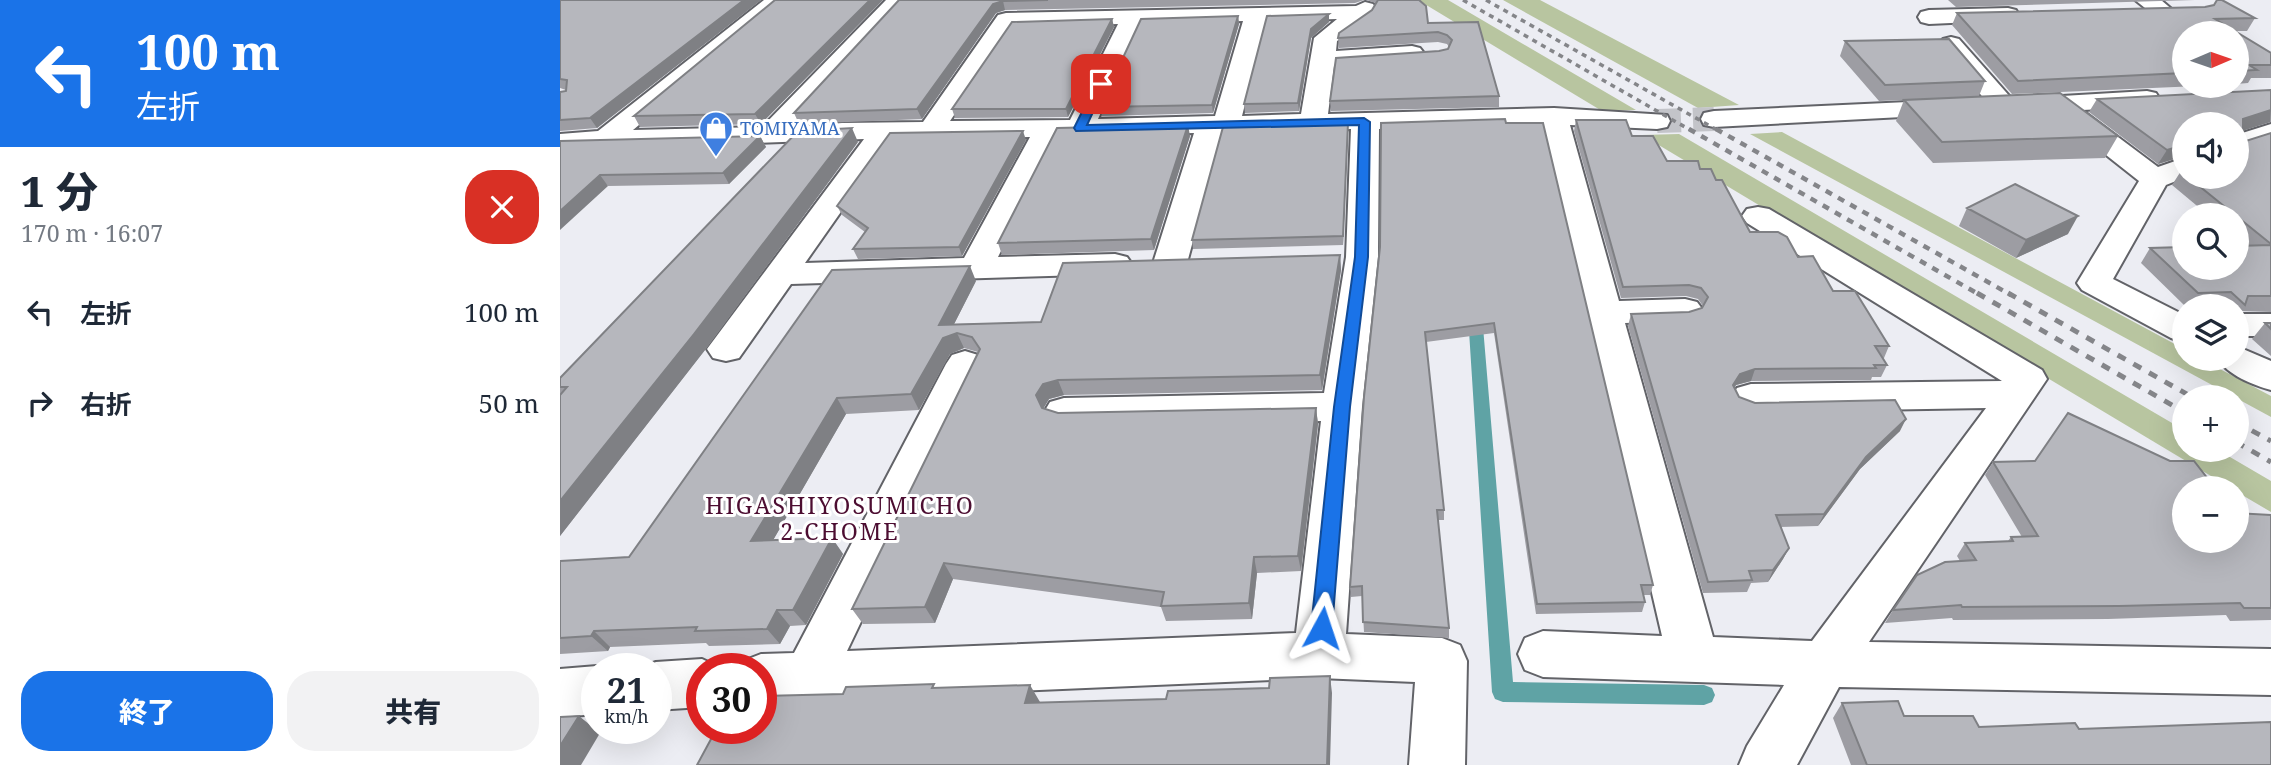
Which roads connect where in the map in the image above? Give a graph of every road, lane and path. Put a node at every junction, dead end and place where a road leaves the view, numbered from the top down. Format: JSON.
{"nodes":[{"id":1,"x":777,"y":0,"type":"edge"},
{"id":2,"x":898,"y":0,"type":"edge"},
{"id":3,"x":2155,"y":5,"type":"edge"},
{"id":4,"x":1363,"y":6,"type":"edge"},
{"id":5,"x":1921,"y":9,"type":"edge"},
{"id":6,"x":2187,"y":10,"type":"edge"},
{"id":7,"x":2124,"y":12,"type":"edge"},
{"id":8,"x":1256,"y":15,"type":"junction"},
{"id":9,"x":2033,"y":15,"type":"edge"},
{"id":10,"x":1133,"y":17,"type":"junction"},
{"id":11,"x":1438,"y":52,"type":"edge"},
{"id":12,"x":1323,"y":59,"type":"junction"},
{"id":13,"x":2172,"y":97,"type":"edge"},
{"id":14,"x":2056,"y":103,"type":"junction"},
{"id":15,"x":2004,"y":106,"type":"junction"},
{"id":16,"x":1554,"y":116,"type":"junction"},
{"id":17,"x":1714,"y":119,"type":"tunnel mouth"},
{"id":18,"x":1657,"y":121,"type":"tunnel mouth"},
{"id":19,"x":1364,"y":122,"type":"junction"},
{"id":20,"x":1313,"y":123,"type":"junction"},
{"id":21,"x":1218,"y":125,"type":"junction"},
{"id":22,"x":1080,"y":128,"type":"junction"},
{"id":23,"x":1048,"y":129,"type":"junction"},
{"id":24,"x":884,"y":131,"type":"junction"},
{"id":25,"x":930,"y":131,"type":"junction"},
{"id":26,"x":2271,"y":132,"type":"edge"},
{"id":27,"x":605,"y":139,"type":"junction"},
{"id":28,"x":2249,"y":140,"type":"edge"},
{"id":29,"x":560,"y":142,"type":"edge"},
{"id":30,"x":778,"y":145,"type":"junction"},
{"id":31,"x":2172,"y":172,"type":"edge"},
{"id":32,"x":2155,"y":179,"type":"junction"},
{"id":33,"x":1758,"y":216,"type":"dead end"},
{"id":34,"x":976,"y":268,"type":"junction"},
{"id":35,"x":780,"y":274,"type":"junction"},
{"id":36,"x":1685,"y":310,"type":"edge"},
{"id":37,"x":1606,"y":312,"type":"junction"},
{"id":38,"x":2172,"y":323,"type":"edge"},
{"id":39,"x":2271,"y":325,"type":"edge"},
{"id":40,"x":2249,"y":326,"type":"edge"},
{"id":41,"x":726,"y":349,"type":"dead end"},
{"id":42,"x":965,"y":364,"type":"dead end"},
{"id":43,"x":2249,"y":365,"type":"edge"},
{"id":44,"x":2271,"y":377,"type":"edge"},
{"id":45,"x":2016,"y":394,"type":"junction"},
{"id":46,"x":1751,"y":398,"type":"edge"},
{"id":47,"x":1342,"y":407,"type":"junction"},
{"id":48,"x":1064,"y":412,"type":"edge"},
{"id":49,"x":1543,"y":654,"type":"dead end"},
{"id":50,"x":1319,"y":655,"type":"junction"},
{"id":51,"x":1693,"y":657,"type":"junction"},
{"id":52,"x":1825,"y":664,"type":"junction"},
{"id":53,"x":2271,"y":672,"type":"edge"},
{"id":54,"x":809,"y":675,"type":"junction"},
{"id":55,"x":777,"y":677,"type":"edge"},
{"id":56,"x":581,"y":691,"type":"edge"},
{"id":57,"x":560,"y":693,"type":"edge"},
{"id":58,"x":1437,"y":765,"type":"edge"},
{"id":59,"x":1767,"y":765,"type":"edge"}],
"edges":[{"from":1,"to":27,"type":"street"},
{"from":2,"to":30,"type":"street"},
{"from":3,"to":6,"type":"street"},
{"from":3,"to":7,"type":"street"},
{"from":4,"to":8,"type":"street"},
{"from":4,"to":12,"type":"street"},
{"from":5,"to":9,"type":"street"},
{"from":5,"to":15,"type":"street"},
{"from":8,"to":10,"type":"street"},
{"from":8,"to":21,"type":"street"},
{"from":10,"to":22,"type":"street"},
{"from":10,"to":25,"type":"street"},
{"from":11,"to":12,"type":"street"},
{"from":12,"to":20,"type":"street"},
{"from":13,"to":14,"type":"street"},
{"from":14,"to":15,"type":"street"},
{"from":14,"to":32,"type":"street"},
{"from":15,"to":17,"type":"street"},
{"from":16,"to":18,"type":"street"},
{"from":16,"to":19,"type":"street"},
{"from":16,"to":37,"type":"street"},
{"from":19,"to":20,"type":"street"},
{"from":19,"to":47,"type":"street"},
{"from":20,"to":21,"type":"street"},
{"from":21,"to":22,"type":"street"},
{"from":21,"to":34,"type":"street"},
{"from":22,"to":23,"type":"street"},
{"from":23,"to":25,"type":"street"},
{"from":23,"to":34,"type":"street"},
{"from":24,"to":25,"type":"street"},
{"from":24,"to":30,"type":"street"},
{"from":24,"to":35,"type":"street"},
{"from":26,"to":28,"type":"street"},
{"from":27,"to":29,"type":"street"},
{"from":27,"to":30,"type":"street"},
{"from":31,"to":32,"type":"street"},
{"from":32,"to":38,"type":"street"},
{"from":33,"to":45,"type":"street"},
{"from":34,"to":35,"type":"street"},
{"from":35,"to":41,"type":"street"},
{"from":36,"to":37,"type":"street"},
{"from":37,"to":51,"type":"street"},
{"from":39,"to":40,"type":"street"},
{"from":42,"to":54,"type":"street"},
{"from":43,"to":44,"type":"street"},
{"from":45,"to":46,"type":"street"},
{"from":45,"to":52,"type":"street"},
{"from":47,"to":48,"type":"street"},
{"from":47,"to":50,"type":"street"},
{"from":49,"to":51,"type":"street"},
{"from":50,"to":54,"type":"street"},
{"from":50,"to":58,"type":"street"},
{"from":51,"to":52,"type":"street"},
{"from":52,"to":53,"type":"street"},
{"from":52,"to":59,"type":"street"},
{"from":54,"to":55,"type":"street"},
{"from":56,"to":57,"type":"street"}]}
